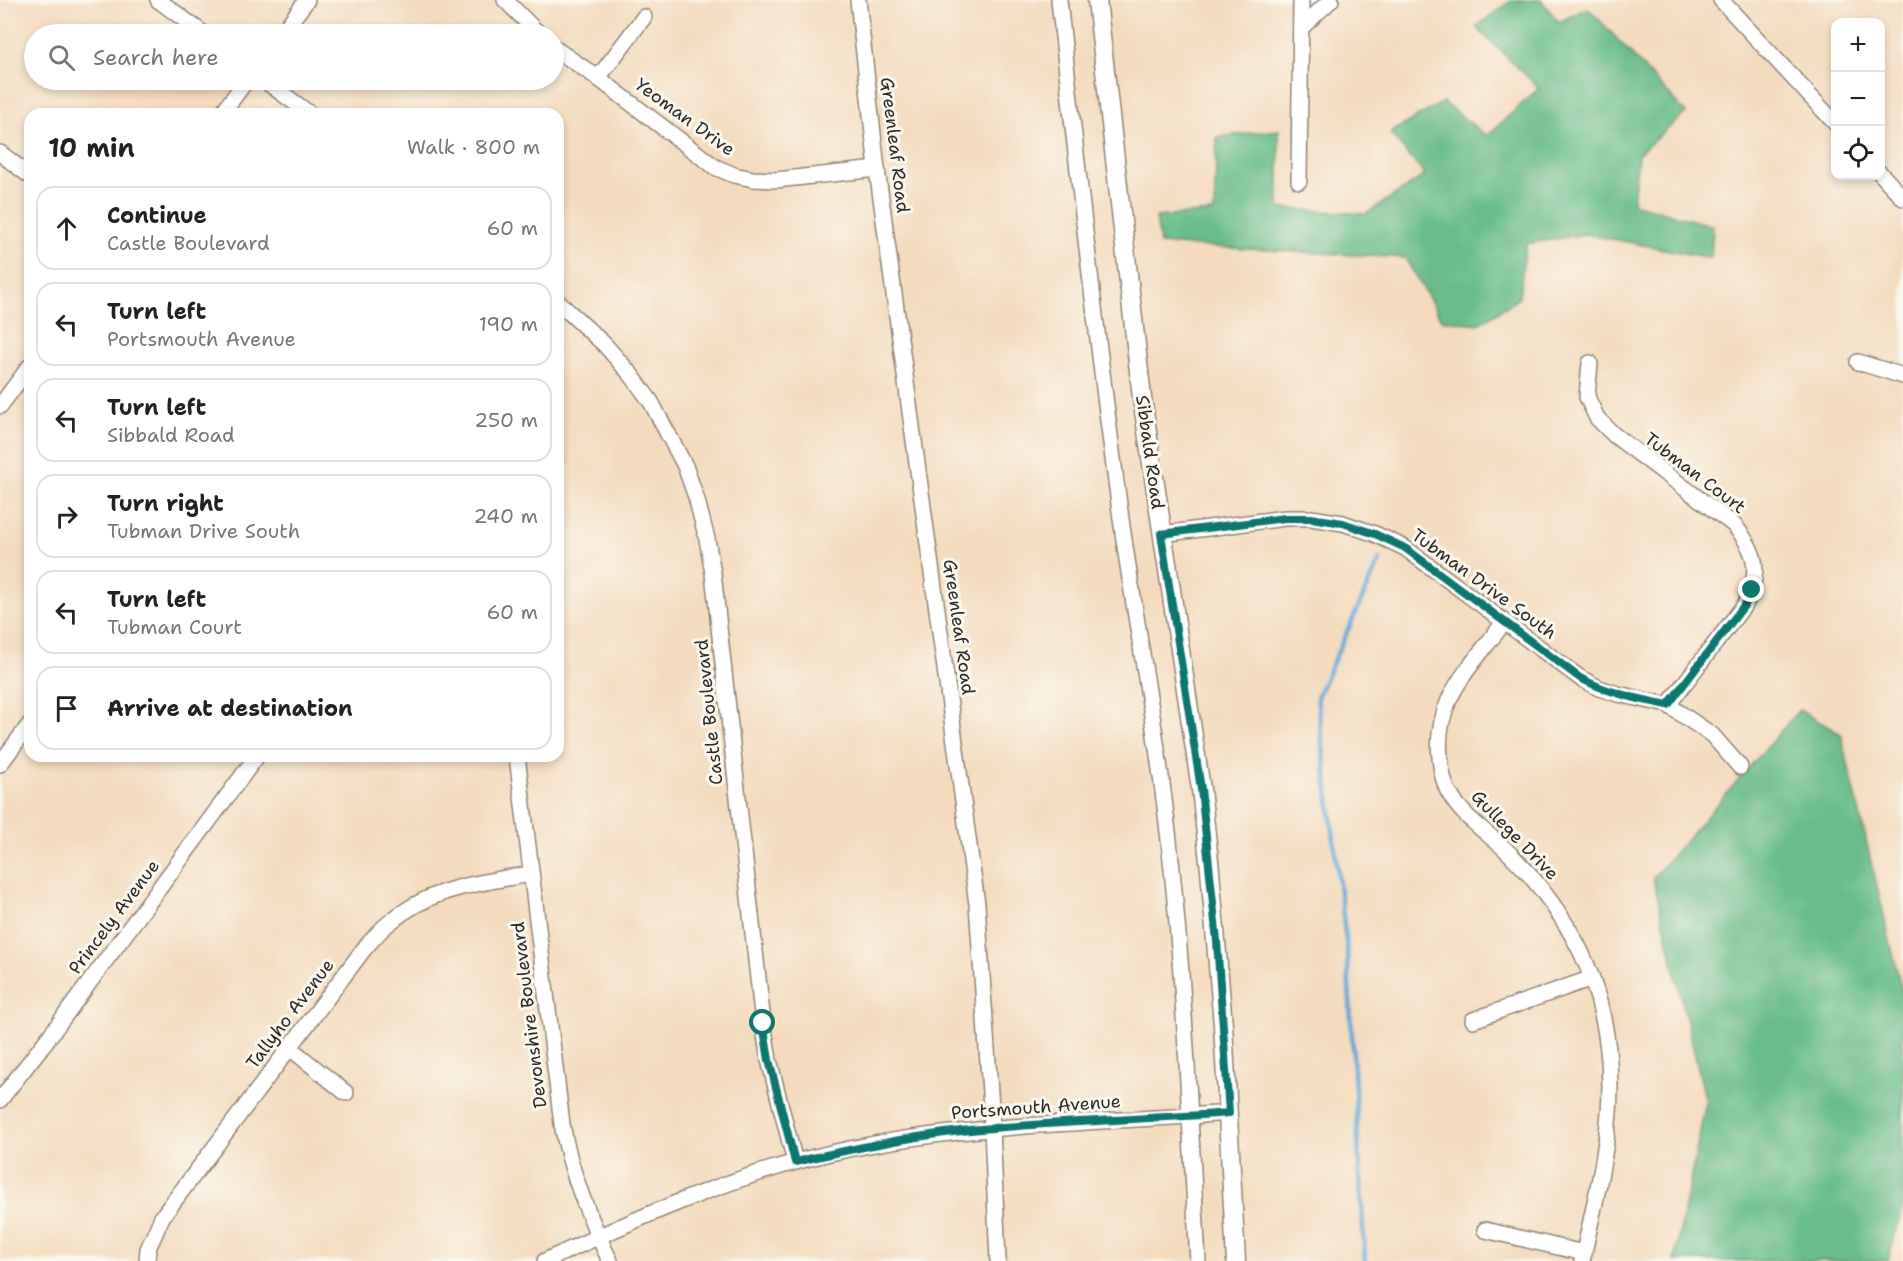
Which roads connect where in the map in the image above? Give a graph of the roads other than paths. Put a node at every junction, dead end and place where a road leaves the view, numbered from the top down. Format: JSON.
{"nodes":[{"id":1,"x":158,"y":0,"type":"edge"},
{"id":2,"x":307,"y":0,"type":"edge"},
{"id":3,"x":505,"y":0,"type":"edge"},
{"id":4,"x":858,"y":0,"type":"edge"},
{"id":5,"x":1059,"y":0,"type":"edge"},
{"id":6,"x":1097,"y":0,"type":"edge"},
{"id":7,"x":1301,"y":0,"type":"edge"},
{"id":8,"x":1331,"y":0,"type":"edge"},
{"id":9,"x":1721,"y":0,"type":"edge"},
{"id":10,"x":644,"y":17,"type":"dead end"},
{"id":11,"x":190,"y":24,"type":"edge"},
{"id":12,"x":289,"y":24,"type":"edge"},
{"id":13,"x":529,"y":24,"type":"edge"},
{"id":14,"x":1300,"y":28,"type":"junction"},
{"id":15,"x":564,"y":55,"type":"edge"},
{"id":16,"x":598,"y":78,"type":"junction"},
{"id":17,"x":240,"y":90,"type":"edge"},
{"id":18,"x":278,"y":90,"type":"edge"},
{"id":19,"x":226,"y":108,"type":"edge"},
{"id":20,"x":302,"y":108,"type":"edge"},
{"id":21,"x":1831,"y":119,"type":"edge"},
{"id":22,"x":0,"y":153,"type":"edge"},
{"id":23,"x":878,"y":169,"type":"junction"},
{"id":24,"x":24,"y":171,"type":"edge"},
{"id":25,"x":1885,"y":178,"type":"edge"},
{"id":26,"x":1299,"y":181,"type":"dead end"},
{"id":27,"x":1903,"y":198,"type":"edge"},
{"id":28,"x":564,"y":307,"type":"edge"},
{"id":29,"x":1858,"y":362,"type":"dead end"},
{"id":30,"x":1590,"y":363,"type":"dead end"},
{"id":31,"x":24,"y":374,"type":"edge"},
{"id":32,"x":1903,"y":376,"type":"edge"},
{"id":33,"x":0,"y":406,"type":"edge"},
{"id":34,"x":1161,"y":534,"type":"junction"},
{"id":35,"x":1504,"y":622,"type":"junction"},
{"id":36,"x":1668,"y":705,"type":"junction"},
{"id":37,"x":24,"y":732,"type":"edge"},
{"id":38,"x":254,"y":762,"type":"edge"},
{"id":39,"x":519,"y":762,"type":"edge"},
{"id":40,"x":0,"y":764,"type":"edge"},
{"id":41,"x":1740,"y":767,"type":"dead end"},
{"id":42,"x":531,"y":874,"type":"junction"},
{"id":43,"x":1592,"y":978,"type":"junction"},
{"id":44,"x":1473,"y":1020,"type":"dead end"},
{"id":45,"x":290,"y":1048,"type":"junction"},
{"id":46,"x":346,"y":1093,"type":"dead end"},
{"id":47,"x":0,"y":1101,"type":"edge"},
{"id":48,"x":1229,"y":1113,"type":"junction"},
{"id":49,"x":1189,"y":1116,"type":"junction"},
{"id":50,"x":991,"y":1128,"type":"junction"},
{"id":51,"x":795,"y":1162,"type":"junction"},
{"id":52,"x":1485,"y":1230,"type":"dead end"},
{"id":53,"x":598,"y":1237,"type":"junction"},
{"id":54,"x":1583,"y":1257,"type":"edge"},
{"id":55,"x":147,"y":1261,"type":"edge"},
{"id":56,"x":545,"y":1261,"type":"edge"},
{"id":57,"x":610,"y":1261,"type":"edge"},
{"id":58,"x":998,"y":1261,"type":"edge"},
{"id":59,"x":1198,"y":1261,"type":"edge"},
{"id":60,"x":1236,"y":1261,"type":"edge"}],
"edges":[{"from":1,"to":11,"type":"street"},
{"from":2,"to":12,"type":"street"},
{"from":3,"to":13,"type":"street"},
{"from":4,"to":23,"type":"street","name":"Greenleaf Road"},
{"from":5,"to":49,"type":"street"},
{"from":6,"to":34,"type":"street","name":"Sibbald Road"},
{"from":7,"to":14,"type":"street"},
{"from":8,"to":14,"type":"street"},
{"from":9,"to":21,"type":"street"},
{"from":10,"to":16,"type":"street"},
{"from":14,"to":26,"type":"street"},
{"from":15,"to":16,"type":"street","name":"Yeoman Drive"},
{"from":16,"to":23,"type":"street","name":"Yeoman Drive"},
{"from":17,"to":19,"type":"street"},
{"from":18,"to":20,"type":"street"},
{"from":22,"to":24,"type":"street"},
{"from":23,"to":50,"type":"street","name":"Greenleaf Road"},
{"from":25,"to":27,"type":"street"},
{"from":28,"to":51,"type":"street","name":"Castle Boulevard"},
{"from":29,"to":32,"type":"street"},
{"from":30,"to":36,"type":"street","name":"Tubman Court"},
{"from":31,"to":33,"type":"street"},
{"from":34,"to":35,"type":"street","name":"Tubman Drive South"},
{"from":34,"to":48,"type":"street","name":"Sibbald Road"},
{"from":35,"to":36,"type":"street","name":"Tubman Drive South"},
{"from":35,"to":43,"type":"street","name":"Gullege Drive"},
{"from":36,"to":41,"type":"street"},
{"from":37,"to":40,"type":"street"},
{"from":38,"to":47,"type":"street","name":"Princely Avenue"},
{"from":39,"to":42,"type":"street","name":"Devonshire Boulevard"},
{"from":42,"to":45,"type":"street","name":"Tallyho Avenue"},
{"from":42,"to":53,"type":"street","name":"Devonshire Boulevard"},
{"from":43,"to":44,"type":"street"},
{"from":43,"to":54,"type":"street","name":"Gullege Drive"},
{"from":45,"to":46,"type":"street"},
{"from":45,"to":55,"type":"street","name":"Tallyho Avenue"},
{"from":48,"to":49,"type":"street","name":"Portsmouth Avenue"},
{"from":48,"to":60,"type":"street","name":"Sibbald Road"},
{"from":49,"to":50,"type":"street","name":"Portsmouth Avenue"},
{"from":49,"to":59,"type":"street"},
{"from":50,"to":51,"type":"street","name":"Portsmouth Avenue"},
{"from":50,"to":58,"type":"street","name":"Greenleaf Road"},
{"from":51,"to":53,"type":"street","name":"Portsmouth Avenue"},
{"from":52,"to":54,"type":"street"},
{"from":53,"to":56,"type":"street","name":"Portsmouth Avenue"},
{"from":53,"to":57,"type":"street","name":"Devonshire Boulevard"}]}
